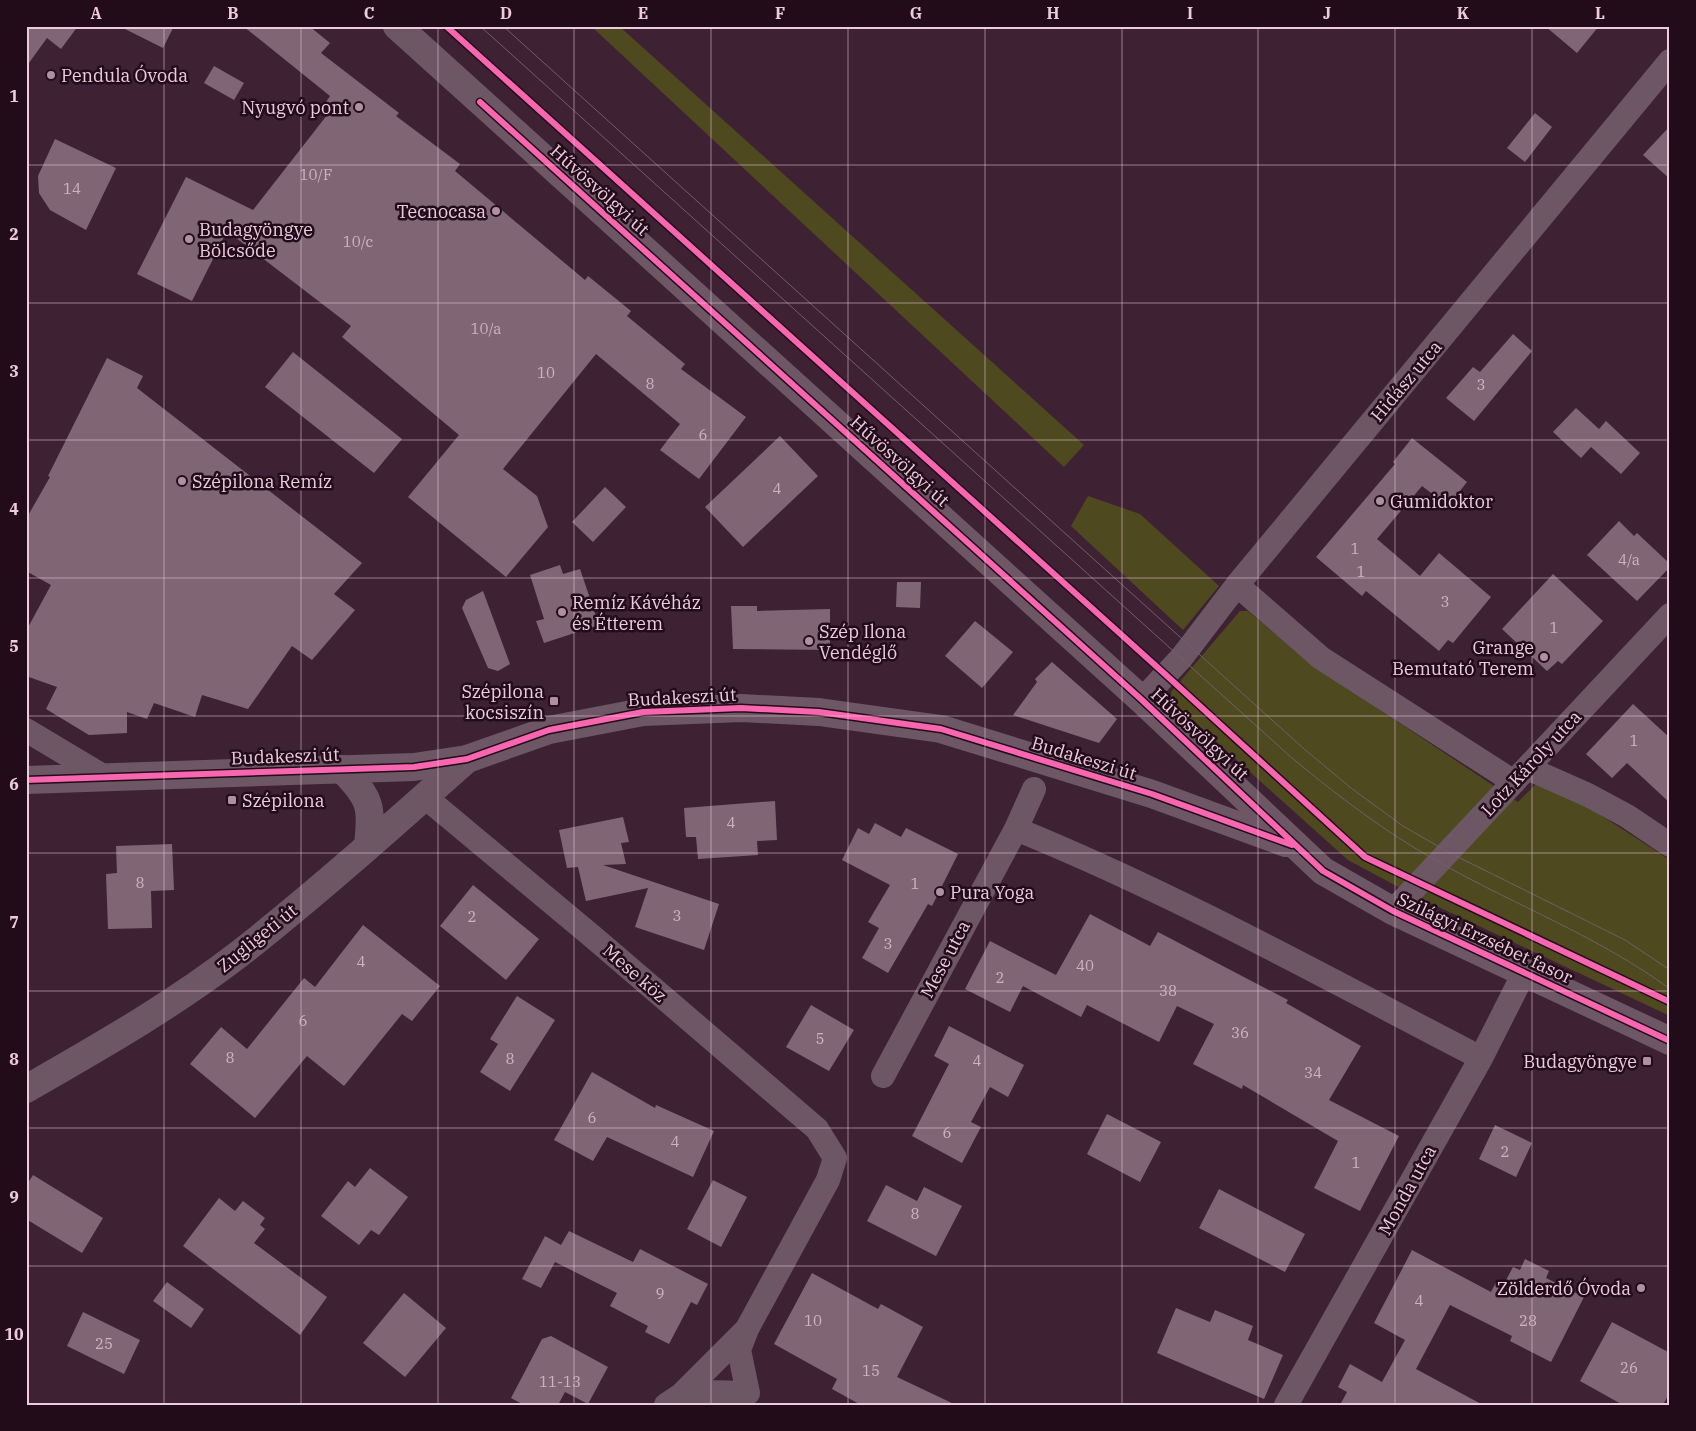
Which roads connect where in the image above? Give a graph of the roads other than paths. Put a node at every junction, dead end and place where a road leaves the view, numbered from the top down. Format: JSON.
{"nodes":[{"id":1,"x":397,"y":26,"type":"edge"},
{"id":2,"x":1670,"y":61,"type":"edge"},
{"id":3,"x":1237,"y":585,"type":"junction"},
{"id":4,"x":1670,"y":615,"type":"edge"},
{"id":5,"x":1142,"y":700,"type":"junction"},
{"id":6,"x":26,"y":730,"type":"edge"},
{"id":7,"x":467,"y":759,"type":"junction"},
{"id":8,"x":342,"y":769,"type":"junction"},
{"id":9,"x":1520,"y":775,"type":"junction"},
{"id":10,"x":103,"y":776,"type":"junction"},
{"id":11,"x":26,"y":780,"type":"edge"},
{"id":12,"x":1034,"y":789,"type":"dead end"},
{"id":13,"x":425,"y":797,"type":"junction"},
{"id":14,"x":1016,"y":829,"type":"junction"},
{"id":15,"x":1670,"y":845,"type":"edge"},
{"id":16,"x":368,"y":846,"type":"junction"},
{"id":17,"x":1296,"y":847,"type":"junction"},
{"id":18,"x":1393,"y":911,"type":"junction"},
{"id":19,"x":1524,"y":974,"type":"junction"},
{"id":20,"x":1670,"y":1042,"type":"edge"},
{"id":21,"x":1481,"y":1058,"type":"junction"},
{"id":22,"x":883,"y":1076,"type":"dead end"},
{"id":23,"x":26,"y":1089,"type":"edge"},
{"id":24,"x":747,"y":1329,"type":"junction"},
{"id":25,"x":755,"y":1399,"type":"edge"},
{"id":26,"x":674,"y":1400,"type":"edge"},
{"id":27,"x":1286,"y":1405,"type":"edge"}],
"edges":[{"from":1,"to":5,"type":"main road","name":"Hűvösvölgyi út"},
{"from":2,"to":3,"type":"street","name":"Hidász utca"},
{"from":3,"to":5,"type":"street","name":"Hidász utca"},
{"from":3,"to":9,"type":"street"},
{"from":4,"to":9,"type":"street","name":"Lotz Károly utca"},
{"from":5,"to":17,"type":"main road","name":"Hűvösvölgyi út"},
{"from":6,"to":10,"type":"street"},
{"from":7,"to":8,"type":"main road","name":"Budakeszi út"},
{"from":7,"to":13,"type":"main road","name":"Zugligeti út"},
{"from":7,"to":17,"type":"main road","name":"Budakeszi út"},
{"from":8,"to":10,"type":"main road","name":"Budakeszi út"},
{"from":8,"to":16,"type":"main road"},
{"from":9,"to":15,"type":"street"},
{"from":9,"to":18,"type":"street","name":"Lotz Károly utca"},
{"from":10,"to":11,"type":"main road","name":"Budakeszi út"},
{"from":12,"to":14,"type":"street","name":"Mese utca"},
{"from":13,"to":16,"type":"main road","name":"Zugligeti út"},
{"from":13,"to":24,"type":"street","name":"Mese köz"},
{"from":14,"to":21,"type":"street"},
{"from":14,"to":22,"type":"street","name":"Mese utca"},
{"from":16,"to":23,"type":"main road","name":"Zugligeti út"},
{"from":17,"to":18,"type":"main road","name":"Szilágyi Erzsébet fasor"},
{"from":18,"to":19,"type":"main road","name":"Szilágyi Erzsébet fasor"},
{"from":19,"to":20,"type":"main road","name":"Szilágyi Erzsébet fasor"},
{"from":19,"to":21,"type":"street","name":"Monda utca"},
{"from":21,"to":27,"type":"street","name":"Monda utca"},
{"from":24,"to":25,"type":"street"},
{"from":24,"to":26,"type":"street"},
{"from":25,"to":26,"type":"street"}]}
